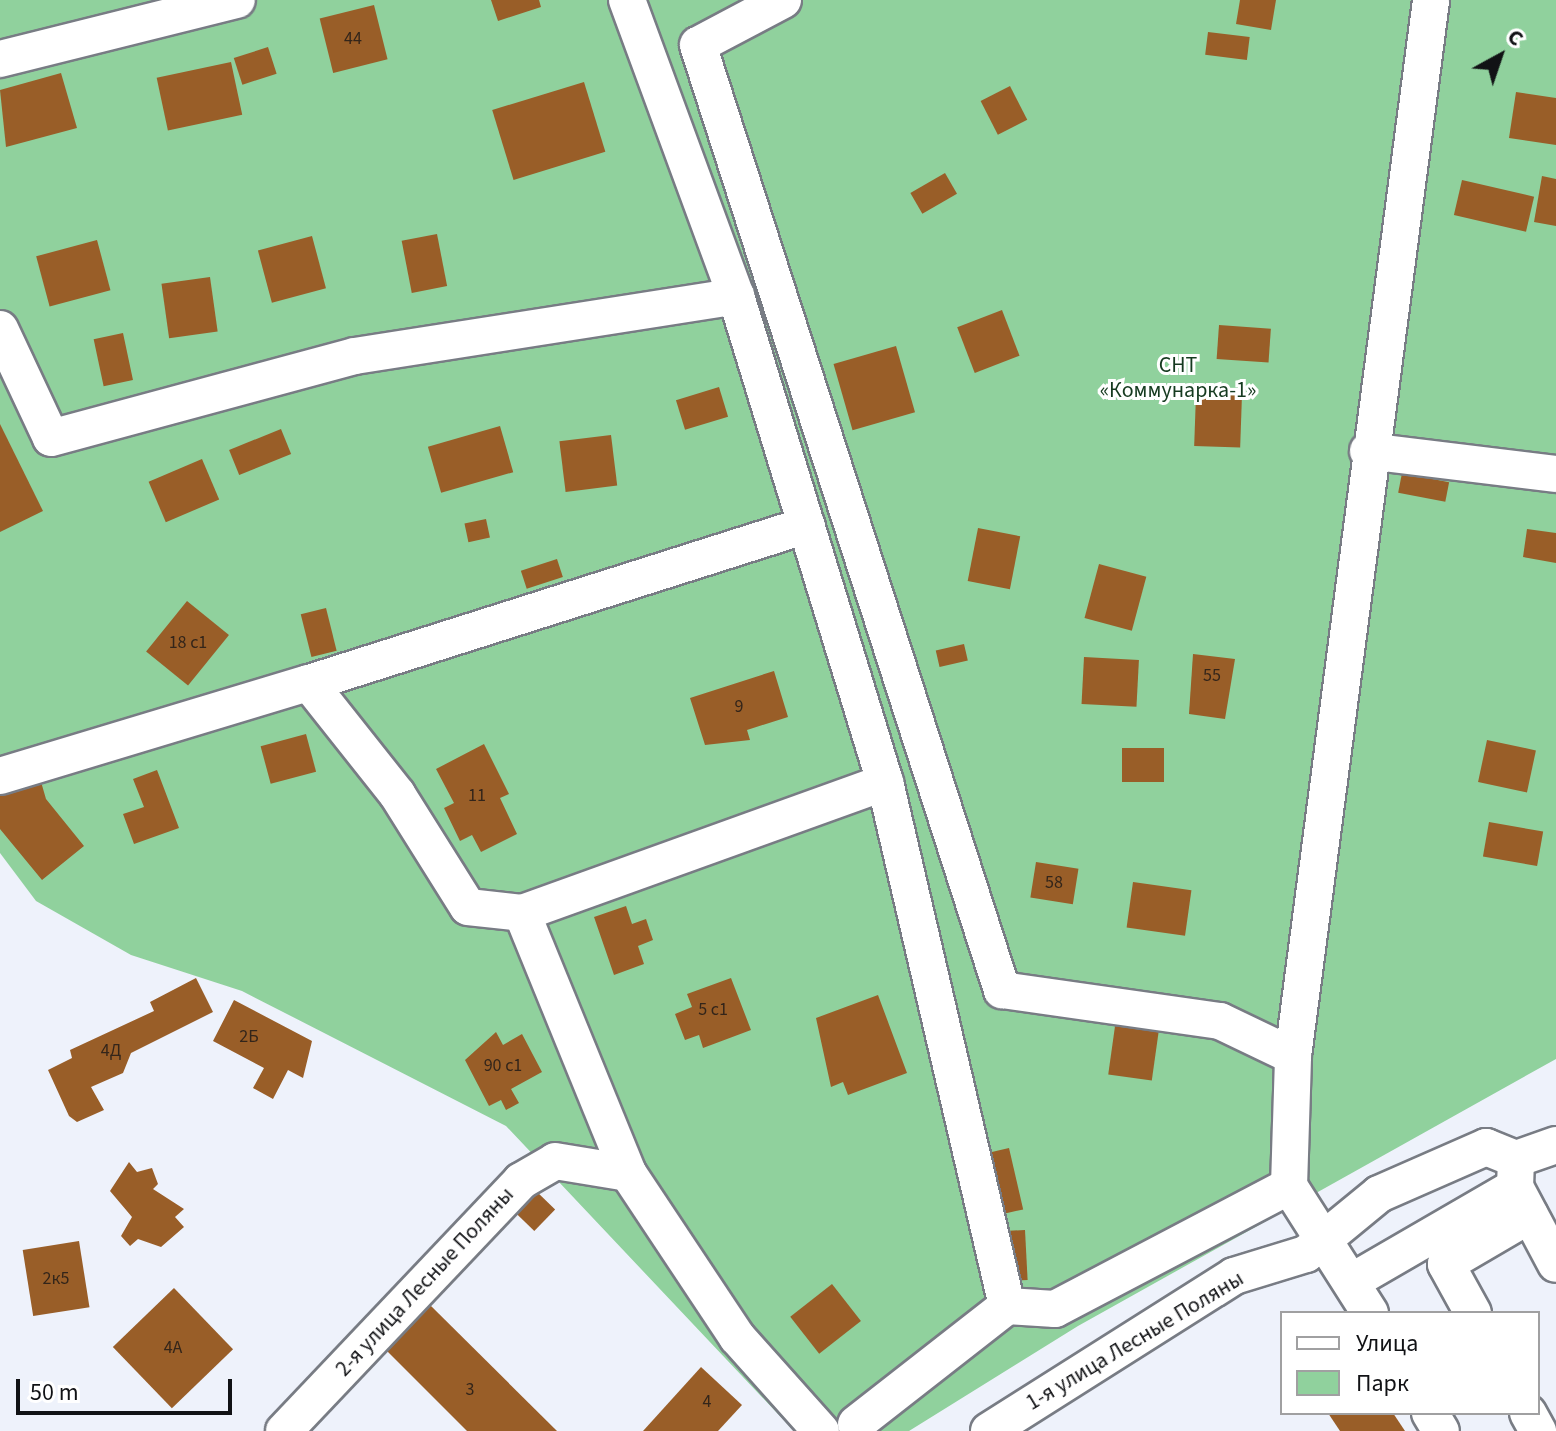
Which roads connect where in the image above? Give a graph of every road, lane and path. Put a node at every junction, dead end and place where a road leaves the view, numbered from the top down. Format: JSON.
{"nodes":[{"id":1,"x":237,"y":0,"type":"edge"},
{"id":2,"x":627,"y":0,"type":"edge"},
{"id":3,"x":783,"y":0,"type":"edge"},
{"id":4,"x":1431,"y":0,"type":"edge"},
{"id":5,"x":0,"y":59,"type":"edge"},
{"id":6,"x":736,"y":296,"type":"junction"},
{"id":7,"x":0,"y":329,"type":"edge"},
{"id":8,"x":1368,"y":451,"type":"junction"},
{"id":9,"x":1556,"y":474,"type":"edge"},
{"id":10,"x":807,"y":525,"type":"junction"},
{"id":11,"x":309,"y":683,"type":"junction"},
{"id":12,"x":0,"y":776,"type":"edge"},
{"id":13,"x":885,"y":782,"type":"junction"},
{"id":14,"x":522,"y":913,"type":"junction"},
{"id":15,"x":1293,"y":1056,"type":"junction"},
{"id":16,"x":1556,"y":1145,"type":"edge"},
{"id":17,"x":628,"y":1173,"type":"junction"},
{"id":18,"x":1289,"y":1186,"type":"junction"},
{"id":19,"x":1520,"y":1187,"type":"junction"},
{"id":20,"x":1323,"y":1235,"type":"junction"},
{"id":21,"x":1556,"y":1264,"type":"edge"},
{"id":22,"x":1351,"y":1282,"type":"junction"},
{"id":23,"x":1007,"y":1306,"type":"junction"},
{"id":24,"x":1369,"y":1311,"type":"edge"},
{"id":25,"x":1472,"y":1311,"type":"edge"},
{"id":26,"x":856,"y":1424,"type":"dead end"},
{"id":27,"x":284,"y":1431,"type":"edge"},
{"id":28,"x":821,"y":1431,"type":"edge"},
{"id":29,"x":989,"y":1431,"type":"edge"}],
"edges":[{"from":1,"to":5,"type":"street"},
{"from":2,"to":6,"type":"street"},
{"from":3,"to":15,"type":"street"},
{"from":4,"to":8,"type":"street"},
{"from":6,"to":7,"type":"street"},
{"from":6,"to":10,"type":"street"},
{"from":8,"to":9,"type":"street"},
{"from":8,"to":15,"type":"street"},
{"from":10,"to":11,"type":"street"},
{"from":10,"to":13,"type":"street"},
{"from":11,"to":12,"type":"street"},
{"from":11,"to":14,"type":"street"},
{"from":13,"to":14,"type":"street"},
{"from":13,"to":23,"type":"street"},
{"from":14,"to":17,"type":"street"},
{"from":15,"to":18,"type":"street"},
{"from":16,"to":19,"type":"street"},
{"from":17,"to":27,"type":"street","name":"2-я улица Лесные Поляны"},
{"from":17,"to":28,"type":"street"},
{"from":18,"to":20,"type":"street"},
{"from":18,"to":23,"type":"street"},
{"from":19,"to":20,"type":"street","name":"1-я улица Лесные Поляны"},
{"from":19,"to":21,"type":"street"},
{"from":19,"to":22,"type":"street"},
{"from":19,"to":25,"type":"street"},
{"from":20,"to":22,"type":"street"},
{"from":20,"to":29,"type":"street","name":"1-я улица Лесные Поляны"},
{"from":22,"to":24,"type":"street"},
{"from":23,"to":26,"type":"street"}]}
